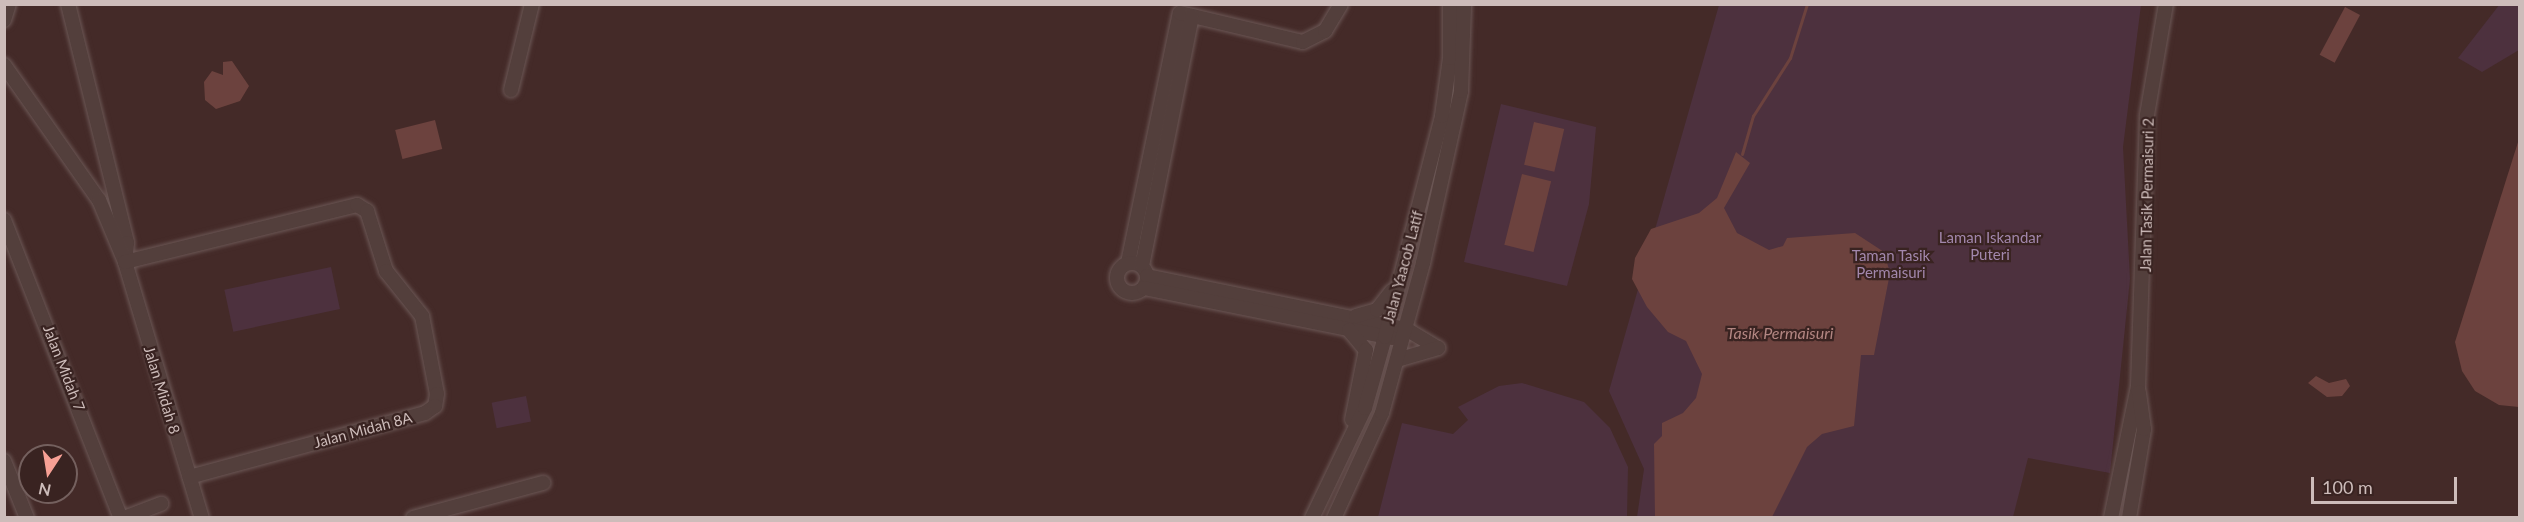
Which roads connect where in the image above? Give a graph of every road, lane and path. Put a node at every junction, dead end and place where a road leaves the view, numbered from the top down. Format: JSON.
{"nodes":[{"id":1,"x":9,"y":4,"type":"edge"},
{"id":2,"x":68,"y":4,"type":"edge"},
{"id":3,"x":532,"y":4,"type":"edge"},
{"id":4,"x":1450,"y":4,"type":"edge"},
{"id":5,"x":1464,"y":4,"type":"edge"},
{"id":6,"x":2166,"y":4,"type":"edge"},
{"id":7,"x":1339,"y":5,"type":"edge"},
{"id":8,"x":4,"y":20,"type":"edge"},
{"id":9,"x":4,"y":65,"type":"edge"},
{"id":10,"x":511,"y":90,"type":"dead end"},
{"id":11,"x":4,"y":220,"type":"edge"},
{"id":12,"x":125,"y":262,"type":"junction"},
{"id":13,"x":1400,"y":276,"type":"junction"},
{"id":14,"x":1349,"y":323,"type":"junction"},
{"id":15,"x":1387,"y":331,"type":"junction"},
{"id":16,"x":1404,"y":335,"type":"junction"},
{"id":17,"x":1397,"y":360,"type":"junction"},
{"id":18,"x":2138,"y":387,"type":"junction"},
{"id":19,"x":6,"y":467,"type":"edge"},
{"id":20,"x":1339,"y":468,"type":"junction"},
{"id":21,"x":190,"y":477,"type":"junction"},
{"id":22,"x":543,"y":483,"type":"dead end"},
{"id":23,"x":161,"y":504,"type":"dead end"},
{"id":24,"x":27,"y":518,"type":"edge"},
{"id":25,"x":122,"y":518,"type":"edge"},
{"id":26,"x":202,"y":518,"type":"edge"},
{"id":27,"x":413,"y":518,"type":"edge"},
{"id":28,"x":1312,"y":518,"type":"edge"},
{"id":29,"x":1334,"y":518,"type":"edge"},
{"id":30,"x":2111,"y":518,"type":"edge"},
{"id":31,"x":2129,"y":518,"type":"edge"}],
"edges":[{"from":1,"to":8,"type":"street"},
{"from":2,"to":12,"type":"street","name":"Jalan Midah 8"},
{"from":3,"to":10,"type":"street"},
{"from":4,"to":13,"type":"street","name":"Jalan Yaacob Latif"},
{"from":5,"to":16,"type":"street","name":"Jalan Yaacob Latif"},
{"from":6,"to":18,"type":"street","name":"Jalan Tasik Permaisuri 2"},
{"from":7,"to":14,"type":"street"},
{"from":9,"to":12,"type":"street","name":"Jalan Midah 8"},
{"from":11,"to":25,"type":"street","name":"Jalan Midah 7"},
{"from":12,"to":21,"type":"street","name":"Jalan Midah 8"},
{"from":12,"to":21,"type":"street","name":"Jalan Midah 8A"},
{"from":13,"to":14,"type":"street"},
{"from":13,"to":15,"type":"street","name":"Jalan Yaacob Latif"},
{"from":14,"to":15,"type":"street"},
{"from":14,"to":20,"type":"street"},
{"from":15,"to":16,"type":"street"},
{"from":15,"to":20,"type":"street","name":"Jalan Yaacob Latif"},
{"from":16,"to":17,"type":"street","name":"Jalan Yaacob Latif"},
{"from":16,"to":17,"type":"street"},
{"from":17,"to":29,"type":"street","name":"Jalan Yaacob Latif"},
{"from":18,"to":30,"type":"street","name":"Jalan Tasik Permaisuri 2"},
{"from":18,"to":31,"type":"street","name":"Jalan Tasik Permaisuri 2"},
{"from":19,"to":24,"type":"street"},
{"from":20,"to":28,"type":"street","name":"Jalan Yaacob Latif"},
{"from":21,"to":26,"type":"street","name":"Jalan Midah 8"},
{"from":22,"to":27,"type":"street"},
{"from":23,"to":25,"type":"street"}]}
